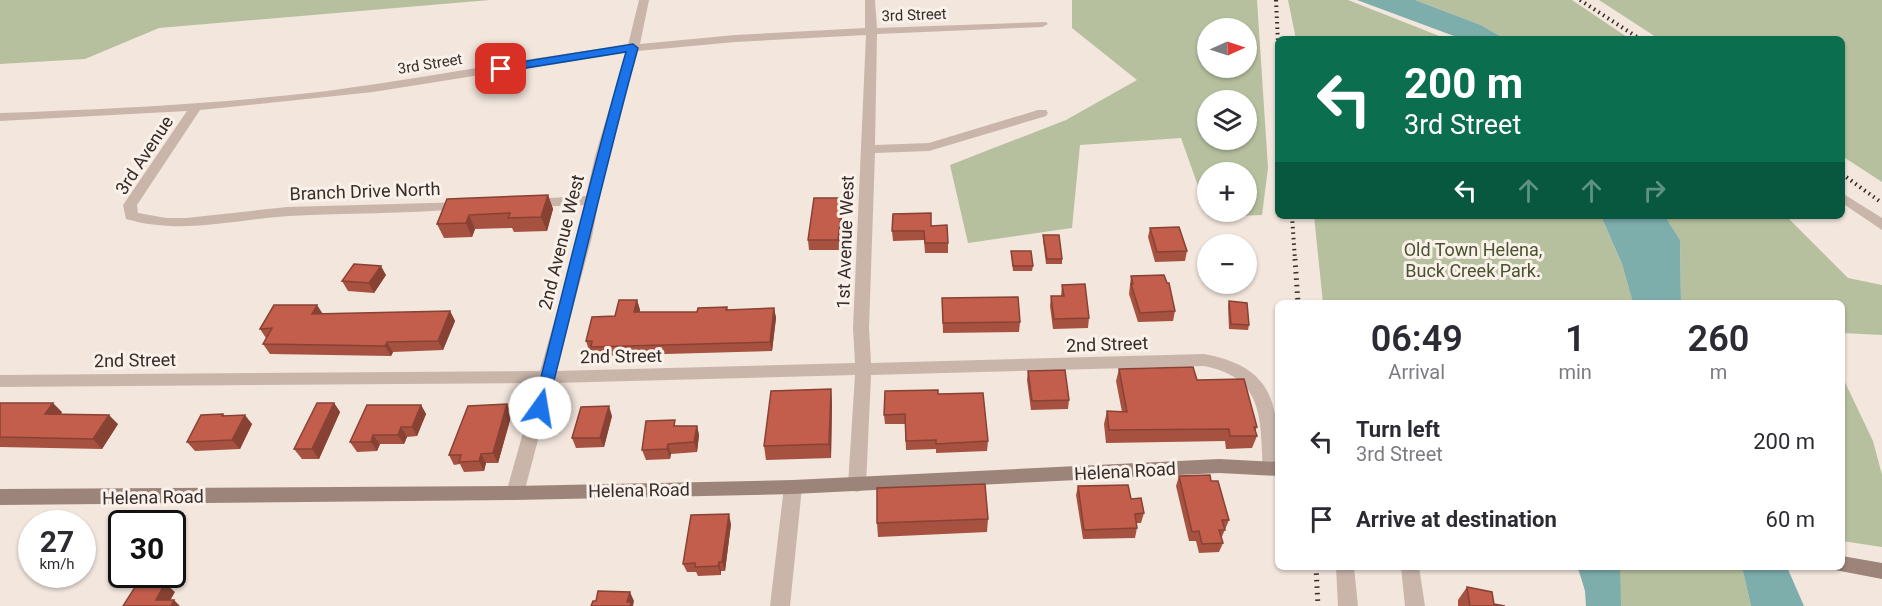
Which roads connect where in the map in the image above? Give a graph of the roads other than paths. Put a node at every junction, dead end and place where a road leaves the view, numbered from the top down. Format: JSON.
{"nodes":[{"id":1,"x":644,"y":0,"type":"edge"},
{"id":2,"x":870,"y":0,"type":"edge"},
{"id":3,"x":1042,"y":24,"type":"dead end"},
{"id":4,"x":872,"y":32,"type":"junction"},
{"id":5,"x":633,"y":48,"type":"junction"},
{"id":6,"x":196,"y":107,"type":"junction"},
{"id":7,"x":1042,"y":112,"type":"dead end"},
{"id":8,"x":0,"y":117,"type":"edge"},
{"id":9,"x":869,"y":149,"type":"junction"},
{"id":10,"x":1845,"y":199,"type":"edge"},
{"id":11,"x":593,"y":200,"type":"junction"},
{"id":12,"x":518,"y":203,"type":"edge"},
{"id":13,"x":472,"y":204,"type":"edge"},
{"id":14,"x":139,"y":219,"type":"joint"},
{"id":15,"x":1882,"y":225,"type":"edge"},
{"id":16,"x":862,"y":369,"type":"junction"},
{"id":17,"x":547,"y":377,"type":"junction"},
{"id":18,"x":0,"y":381,"type":"edge"},
{"id":19,"x":1275,"y":468,"type":"edge"},
{"id":20,"x":857,"y":485,"type":"junction"},
{"id":21,"x":793,"y":487,"type":"junction"},
{"id":22,"x":515,"y":493,"type":"junction"},
{"id":23,"x":0,"y":497,"type":"edge"},
{"id":24,"x":1851,"y":566,"type":"edge"},
{"id":25,"x":1345,"y":570,"type":"edge"},
{"id":26,"x":1410,"y":570,"type":"edge"},
{"id":27,"x":1882,"y":572,"type":"edge"},
{"id":28,"x":780,"y":606,"type":"edge"},
{"id":29,"x":1348,"y":606,"type":"edge"},
{"id":30,"x":1415,"y":606,"type":"edge"}],
"edges":[{"from":1,"to":5,"type":"street","name":"2nd Avenue West"},
{"from":2,"to":4,"type":"street","name":"1st Avenue West"},
{"from":3,"to":4,"type":"street","name":"3rd Street"},
{"from":4,"to":5,"type":"street","name":"3rd Street"},
{"from":4,"to":9,"type":"street","name":"1st Avenue West"},
{"from":5,"to":6,"type":"street","name":"3rd Street"},
{"from":5,"to":11,"type":"street","name":"2nd Avenue West"},
{"from":6,"to":8,"type":"street","name":"3rd Street"},
{"from":6,"to":14,"type":"street","name":"3rd Avenue"},
{"from":7,"to":9,"type":"street"},
{"from":9,"to":16,"type":"street","name":"1st Avenue West"},
{"from":10,"to":15,"type":"street"},
{"from":11,"to":12,"type":"street"},
{"from":11,"to":17,"type":"street","name":"2nd Avenue West"},
{"from":13,"to":14,"type":"street","name":"Branch Drive North"},
{"from":16,"to":17,"type":"street","name":"2nd Street"},
{"from":16,"to":19,"type":"street","name":"2nd Street"},
{"from":16,"to":20,"type":"street","name":"1st Avenue West"},
{"from":17,"to":18,"type":"street","name":"2nd Street"},
{"from":17,"to":22,"type":"street","name":"2nd Avenue West"},
{"from":19,"to":20,"type":"main road","name":"Helena Road"},
{"from":20,"to":21,"type":"main road","name":"Helena Road"},
{"from":21,"to":22,"type":"main road","name":"Helena Road"},
{"from":21,"to":28,"type":"street"},
{"from":22,"to":23,"type":"main road","name":"Helena Road"},
{"from":24,"to":27,"type":"main road"},
{"from":25,"to":29,"type":"street"},
{"from":26,"to":30,"type":"street"}]}
